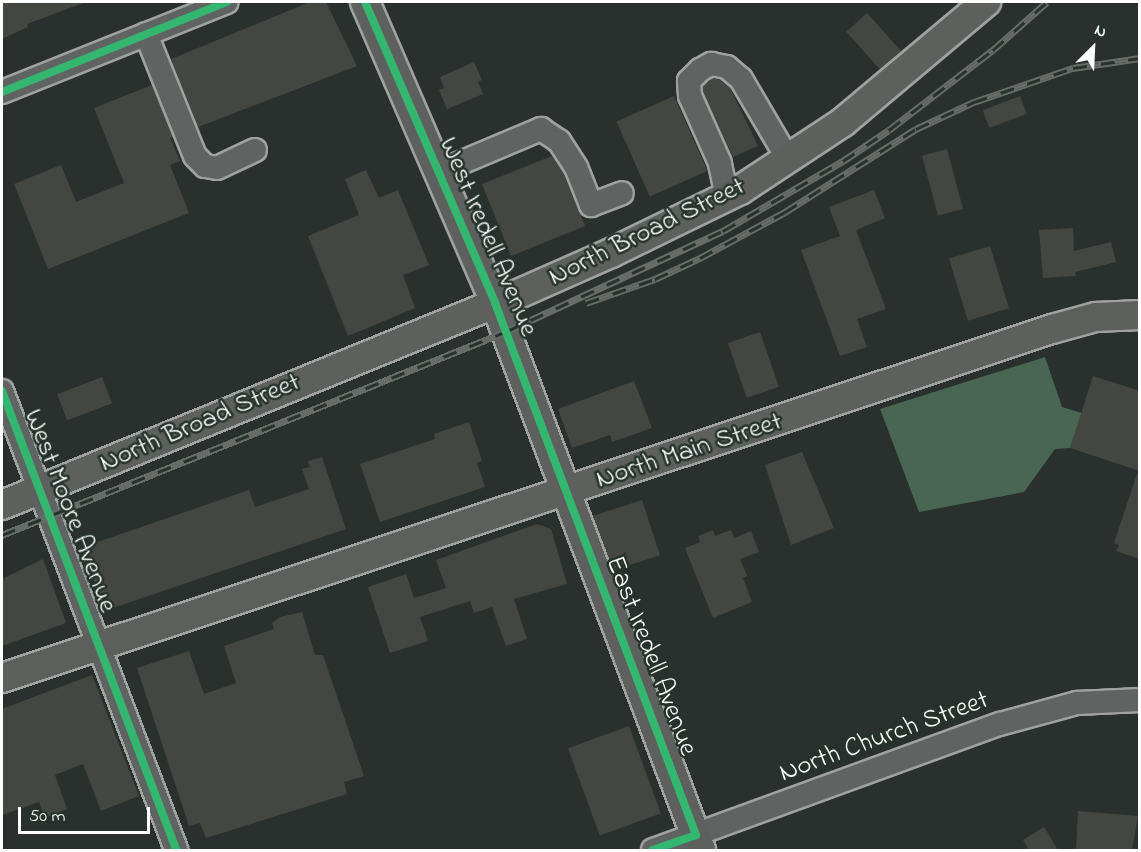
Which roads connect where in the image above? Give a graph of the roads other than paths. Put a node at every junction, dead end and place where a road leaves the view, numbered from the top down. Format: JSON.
{"nodes":[{"id":1,"x":227,"y":2,"type":"edge"},
{"id":2,"x":365,"y":2,"type":"edge"},
{"id":3,"x":986,"y":2,"type":"edge"},
{"id":4,"x":146,"y":34,"type":"junction"},
{"id":5,"x":2,"y":92,"type":"edge"},
{"id":6,"x":255,"y":150,"type":"dead end"},
{"id":7,"x":788,"y":159,"type":"junction"},
{"id":8,"x":439,"y":172,"type":"junction"},
{"id":9,"x":622,"y":193,"type":"dead end"},
{"id":10,"x":727,"y":197,"type":"junction"},
{"id":11,"x":495,"y":303,"type":"junction"},
{"id":12,"x":1140,"y":315,"type":"edge"},
{"id":13,"x":2,"y":391,"type":"edge"},
{"id":14,"x":40,"y":490,"type":"junction"},
{"id":15,"x":567,"y":491,"type":"junction"},
{"id":16,"x":2,"y":505,"type":"edge"},
{"id":17,"x":99,"y":646,"type":"junction"},
{"id":18,"x":2,"y":678,"type":"edge"},
{"id":19,"x":1140,"y":700,"type":"edge"},
{"id":20,"x":698,"y":843,"type":"edge"},
{"id":21,"x":176,"y":850,"type":"edge"},
{"id":22,"x":653,"y":850,"type":"edge"}],
"edges":[{"from":1,"to":4,"type":"street"},
{"from":2,"to":8,"type":"main road","name":"West Iredell Avenue"},
{"from":3,"to":7,"type":"main road","name":"North Broad Street"},
{"from":4,"to":5,"type":"street"},
{"from":4,"to":6,"type":"street"},
{"from":7,"to":10,"type":"main road","name":"North Broad Street"},
{"from":7,"to":10,"type":"street"},
{"from":8,"to":9,"type":"street"},
{"from":8,"to":11,"type":"main road","name":"West Iredell Avenue"},
{"from":10,"to":11,"type":"main road","name":"North Broad Street"},
{"from":11,"to":14,"type":"main road","name":"North Broad Street"},
{"from":11,"to":15,"type":"main road","name":"West Iredell Avenue"},
{"from":12,"to":15,"type":"main road","name":"North Main Street"},
{"from":13,"to":14,"type":"street","name":"West Moore Avenue"},
{"from":14,"to":16,"type":"main road","name":"North Broad Street"},
{"from":14,"to":17,"type":"street","name":"West Moore Avenue"},
{"from":15,"to":17,"type":"main road","name":"North Main Street"},
{"from":15,"to":20,"type":"main road","name":"East Iredell Avenue"},
{"from":17,"to":18,"type":"main road","name":"North Main Street"},
{"from":17,"to":21,"type":"street","name":"West Moore Avenue"},
{"from":19,"to":20,"type":"street","name":"North Church Street"},
{"from":20,"to":22,"type":"street","name":"North Church Street"}]}
